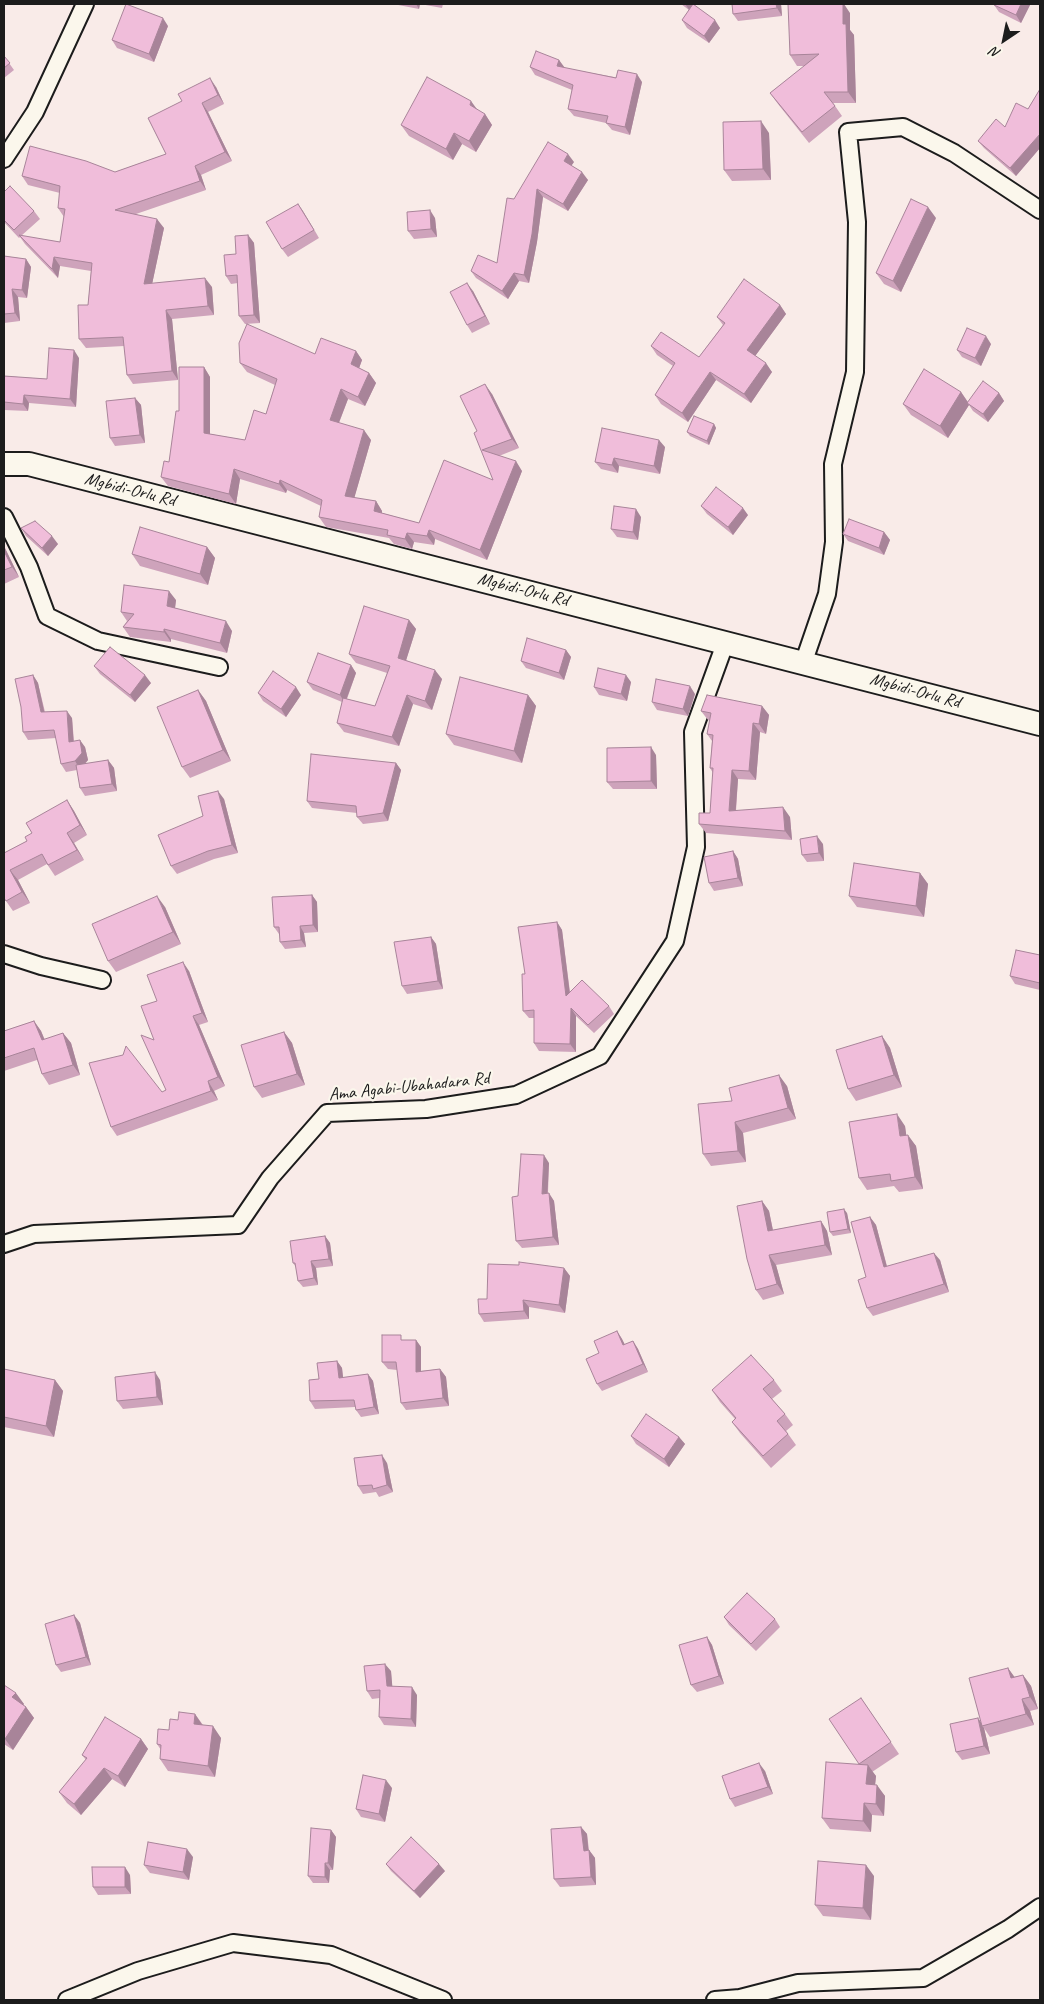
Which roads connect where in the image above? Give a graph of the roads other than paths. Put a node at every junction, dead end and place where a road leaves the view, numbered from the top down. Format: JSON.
{"nodes":[{"id":1,"x":85,"y":4,"type":"edge"},
{"id":2,"x":4,"y":159,"type":"edge"},
{"id":3,"x":1040,"y":210,"type":"edge"},
{"id":4,"x":4,"y":464,"type":"edge"},
{"id":5,"x":4,"y":517,"type":"edge"},
{"id":6,"x":726,"y":641,"type":"junction"},
{"id":7,"x":804,"y":661,"type":"junction"},
{"id":8,"x":219,"y":667,"type":"dead end"},
{"id":9,"x":1040,"y":724,"type":"edge"},
{"id":10,"x":4,"y":954,"type":"edge"},
{"id":11,"x":102,"y":980,"type":"dead end"},
{"id":12,"x":4,"y":1244,"type":"edge"},
{"id":13,"x":1040,"y":1907,"type":"edge"},
{"id":14,"x":67,"y":2000,"type":"edge"},
{"id":15,"x":443,"y":2000,"type":"edge"},
{"id":16,"x":715,"y":2000,"type":"edge"}],
"edges":[{"from":1,"to":2,"type":"street"},
{"from":3,"to":7,"type":"street"},
{"from":4,"to":6,"type":"main road","name":"Mgbidi-Orlu Rd"},
{"from":5,"to":8,"type":"street"},
{"from":6,"to":7,"type":"main road","name":"Mgbidi-Orlu Rd"},
{"from":6,"to":12,"type":"street","name":"Ama Agabi-Ubahadara Rd"},
{"from":7,"to":9,"type":"main road","name":"Mgbidi-Orlu Rd"},
{"from":10,"to":11,"type":"street"},
{"from":13,"to":16,"type":"street"},
{"from":14,"to":15,"type":"street"}]}
